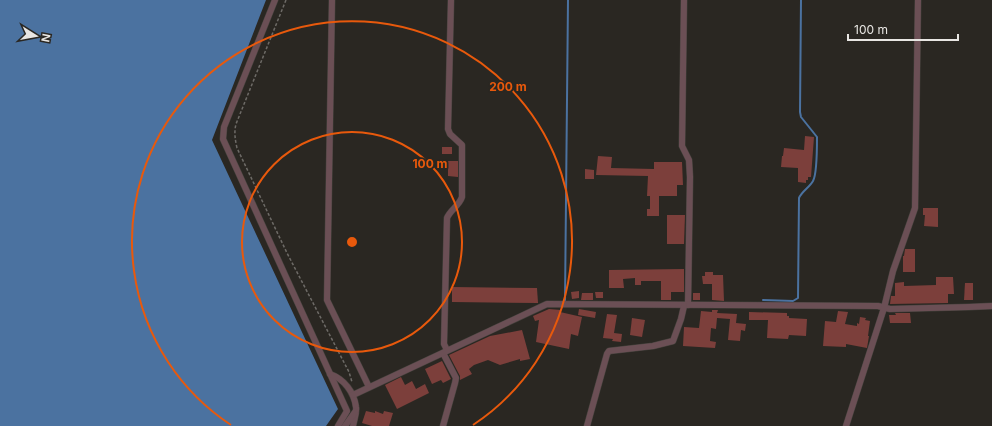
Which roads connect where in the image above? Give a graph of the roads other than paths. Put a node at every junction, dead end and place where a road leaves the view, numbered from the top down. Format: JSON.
{"nodes":[{"id":1,"x":275,"y":0,"type":"edge"},
{"id":2,"x":332,"y":0,"type":"edge"},
{"id":3,"x":451,"y":0,"type":"edge"},
{"id":4,"x":684,"y":0,"type":"edge"},
{"id":5,"x":918,"y":0,"type":"edge"},
{"id":6,"x":686,"y":305,"type":"junction"},
{"id":7,"x":989,"y":306,"type":"edge"},
{"id":8,"x":884,"y":308,"type":"junction"},
{"id":9,"x":445,"y":351,"type":"junction"},
{"id":10,"x":330,"y":374,"type":"junction"},
{"id":11,"x":369,"y":387,"type":"junction"},
{"id":12,"x":358,"y":393,"type":"junction"},
{"id":13,"x":357,"y":409,"type":"junction"},
{"id":14,"x":338,"y":426,"type":"edge"},
{"id":15,"x":346,"y":426,"type":"edge"},
{"id":16,"x":353,"y":426,"type":"edge"},
{"id":17,"x":443,"y":426,"type":"edge"},
{"id":18,"x":587,"y":426,"type":"edge"},
{"id":19,"x":846,"y":426,"type":"edge"}],
"edges":[{"from":1,"to":10,"type":"street"},
{"from":2,"to":11,"type":"street"},
{"from":3,"to":9,"type":"street"},
{"from":4,"to":6,"type":"street"},
{"from":5,"to":8,"type":"street"},
{"from":6,"to":8,"type":"street"},
{"from":6,"to":9,"type":"street"},
{"from":6,"to":18,"type":"street"},
{"from":7,"to":8,"type":"street"},
{"from":8,"to":19,"type":"street"},
{"from":9,"to":11,"type":"street"},
{"from":9,"to":17,"type":"street"},
{"from":10,"to":12,"type":"street"},
{"from":10,"to":14,"type":"street"},
{"from":11,"to":12,"type":"street"},
{"from":12,"to":13,"type":"street"},
{"from":13,"to":15,"type":"street"},
{"from":13,"to":16,"type":"street"}]}
